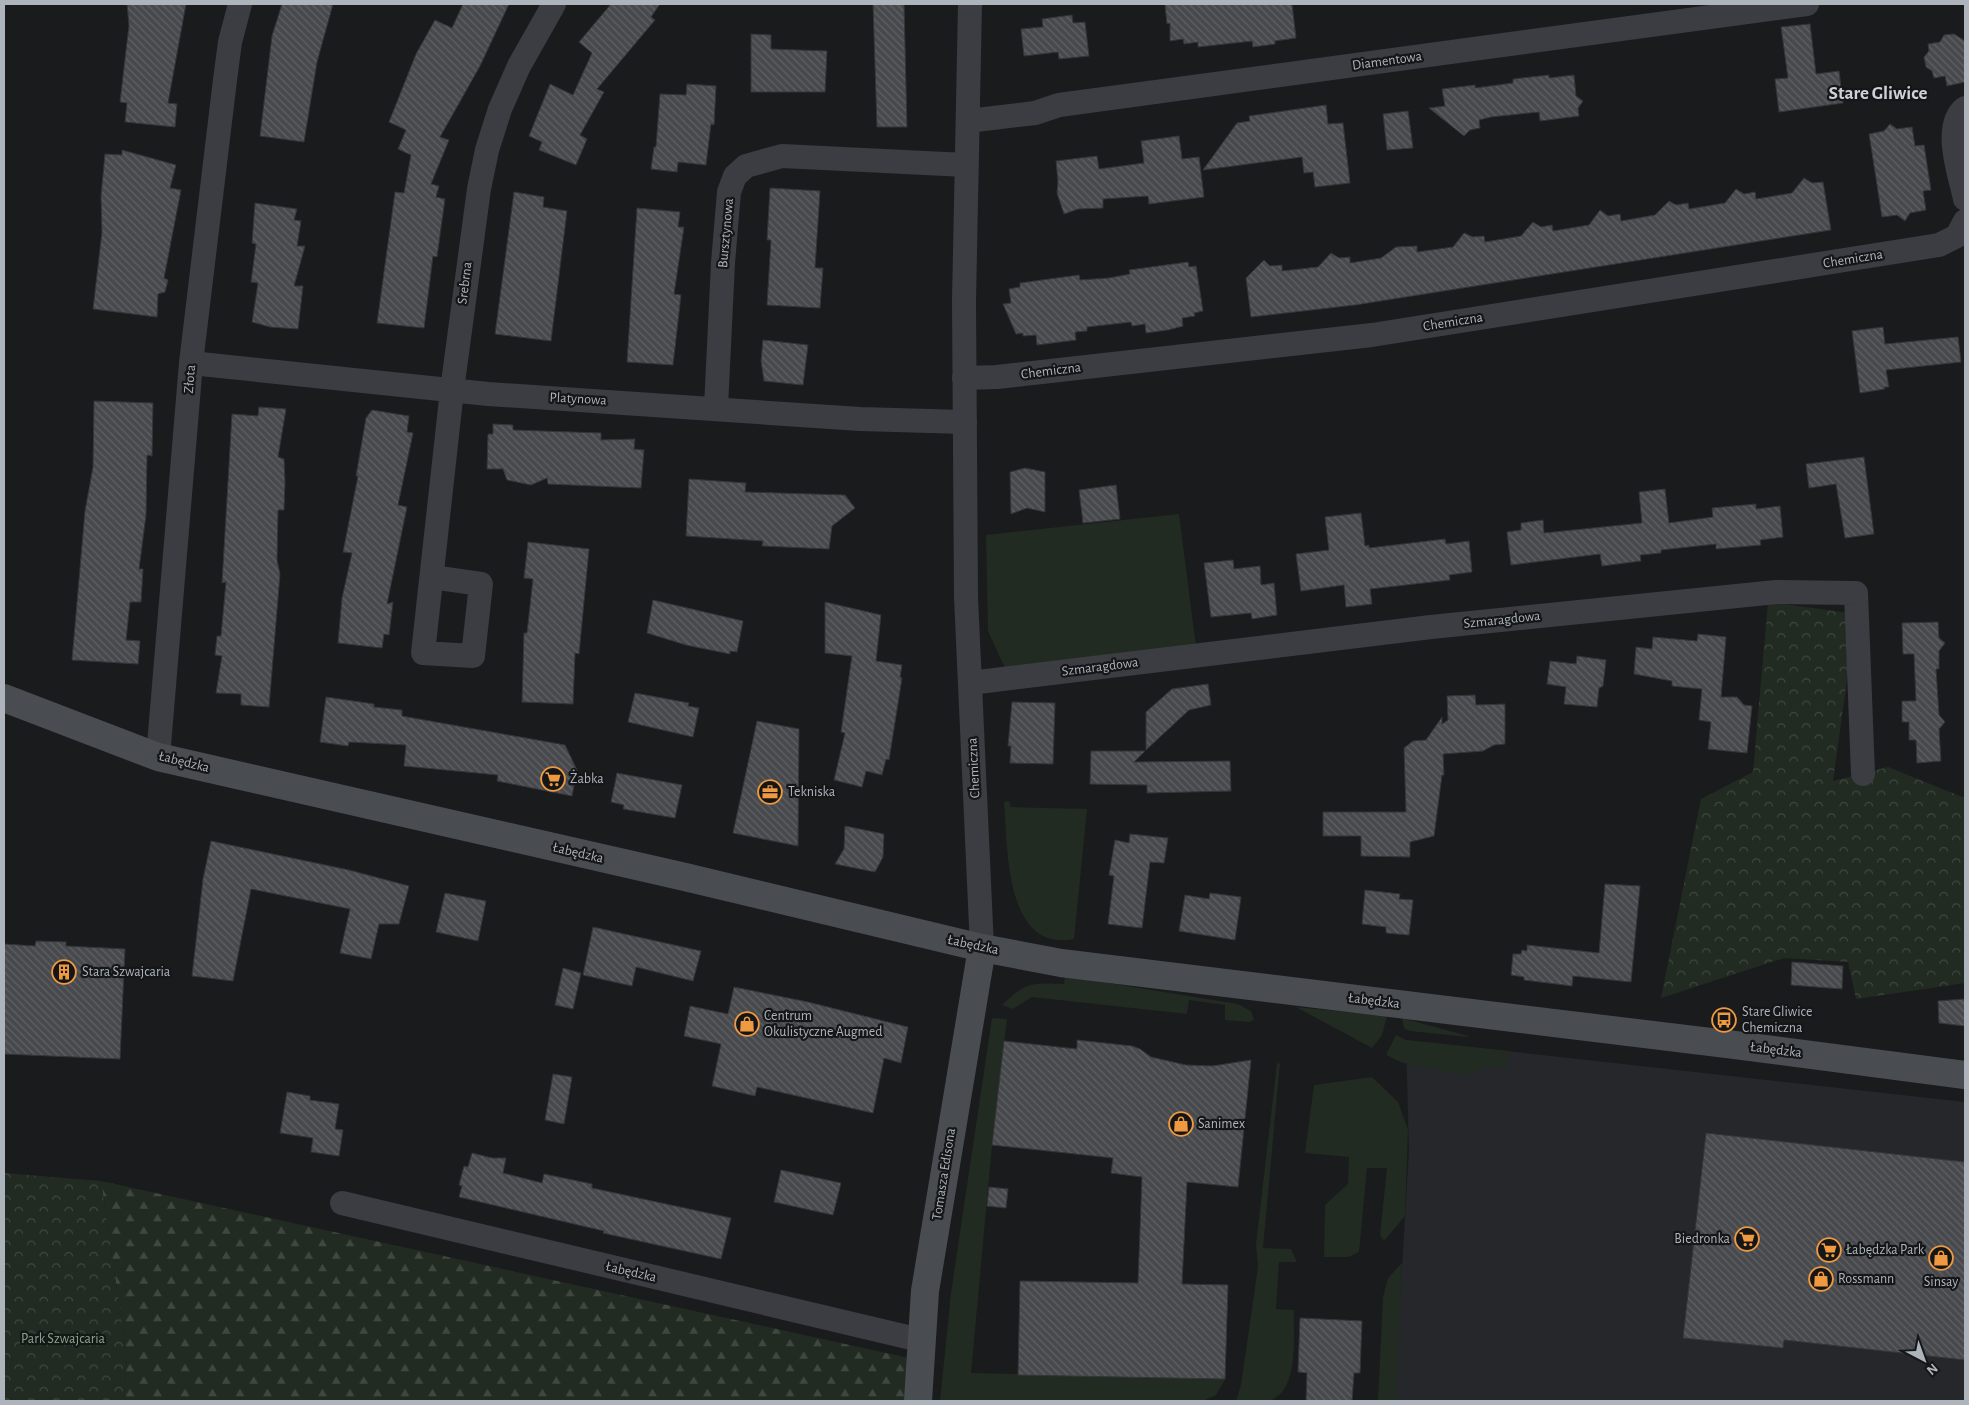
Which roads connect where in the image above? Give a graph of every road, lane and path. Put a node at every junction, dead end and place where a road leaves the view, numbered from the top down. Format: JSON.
{"nodes":[{"id":1,"x":240,"y":4,"type":"edge"},
{"id":2,"x":554,"y":4,"type":"edge"},
{"id":3,"x":970,"y":4,"type":"edge"},
{"id":4,"x":1807,"y":4,"type":"edge"},
{"id":5,"x":1965,"y":108,"type":"edge"},
{"id":6,"x":968,"y":121,"type":"junction"},
{"id":7,"x":966,"y":165,"type":"junction"},
{"id":8,"x":1965,"y":199,"type":"edge"},
{"id":9,"x":1965,"y":221,"type":"edge"},
{"id":10,"x":192,"y":363,"type":"junction"},
{"id":11,"x":964,"y":378,"type":"junction"},
{"id":12,"x":452,"y":390,"type":"junction"},
{"id":13,"x":716,"y":407,"type":"junction"},
{"id":14,"x":965,"y":422,"type":"junction"},
{"id":15,"x":432,"y":577,"type":"dead end"},
{"id":16,"x":970,"y":683,"type":"junction"},
{"id":17,"x":4,"y":698,"type":"edge"},
{"id":18,"x":158,"y":757,"type":"junction"},
{"id":19,"x":1862,"y":774,"type":"dead end"},
{"id":20,"x":982,"y":948,"type":"junction"},
{"id":21,"x":1965,"y":1075,"type":"edge"},
{"id":22,"x":342,"y":1203,"type":"dead end"},
{"id":23,"x":920,"y":1340,"type":"junction"},
{"id":24,"x":918,"y":1401,"type":"edge"}],
"edges":[{"from":1,"to":10,"type":"street","name":"Złota"},
{"from":2,"to":12,"type":"street","name":"Srebrna"},
{"from":3,"to":6,"type":"street","name":"Chemiczna"},
{"from":4,"to":6,"type":"street","name":"Diamentowa"},
{"from":5,"to":8,"type":"street"},
{"from":6,"to":7,"type":"street","name":"Chemiczna"},
{"from":7,"to":11,"type":"street","name":"Chemiczna"},
{"from":7,"to":13,"type":"street","name":"Bursztynowa"},
{"from":9,"to":11,"type":"street","name":"Chemiczna"},
{"from":10,"to":12,"type":"street","name":"Platynowa"},
{"from":10,"to":18,"type":"street","name":"Złota"},
{"from":11,"to":14,"type":"street","name":"Chemiczna"},
{"from":12,"to":13,"type":"street","name":"Platynowa"},
{"from":12,"to":15,"type":"street","name":"Srebrna"},
{"from":13,"to":14,"type":"street","name":"Platynowa"},
{"from":14,"to":16,"type":"street","name":"Chemiczna"},
{"from":16,"to":19,"type":"street","name":"Szmaragdowa"},
{"from":16,"to":20,"type":"street","name":"Chemiczna"},
{"from":17,"to":18,"type":"street","name":"Łabędzka"},
{"from":18,"to":20,"type":"street","name":"Łabędzka"},
{"from":20,"to":21,"type":"street","name":"Łabędzka"},
{"from":20,"to":23,"type":"street","name":"Tomasza Edisona"},
{"from":22,"to":23,"type":"street","name":"Łabędzka"},
{"from":23,"to":24,"type":"street","name":"Tomasza Edisona"}]}
